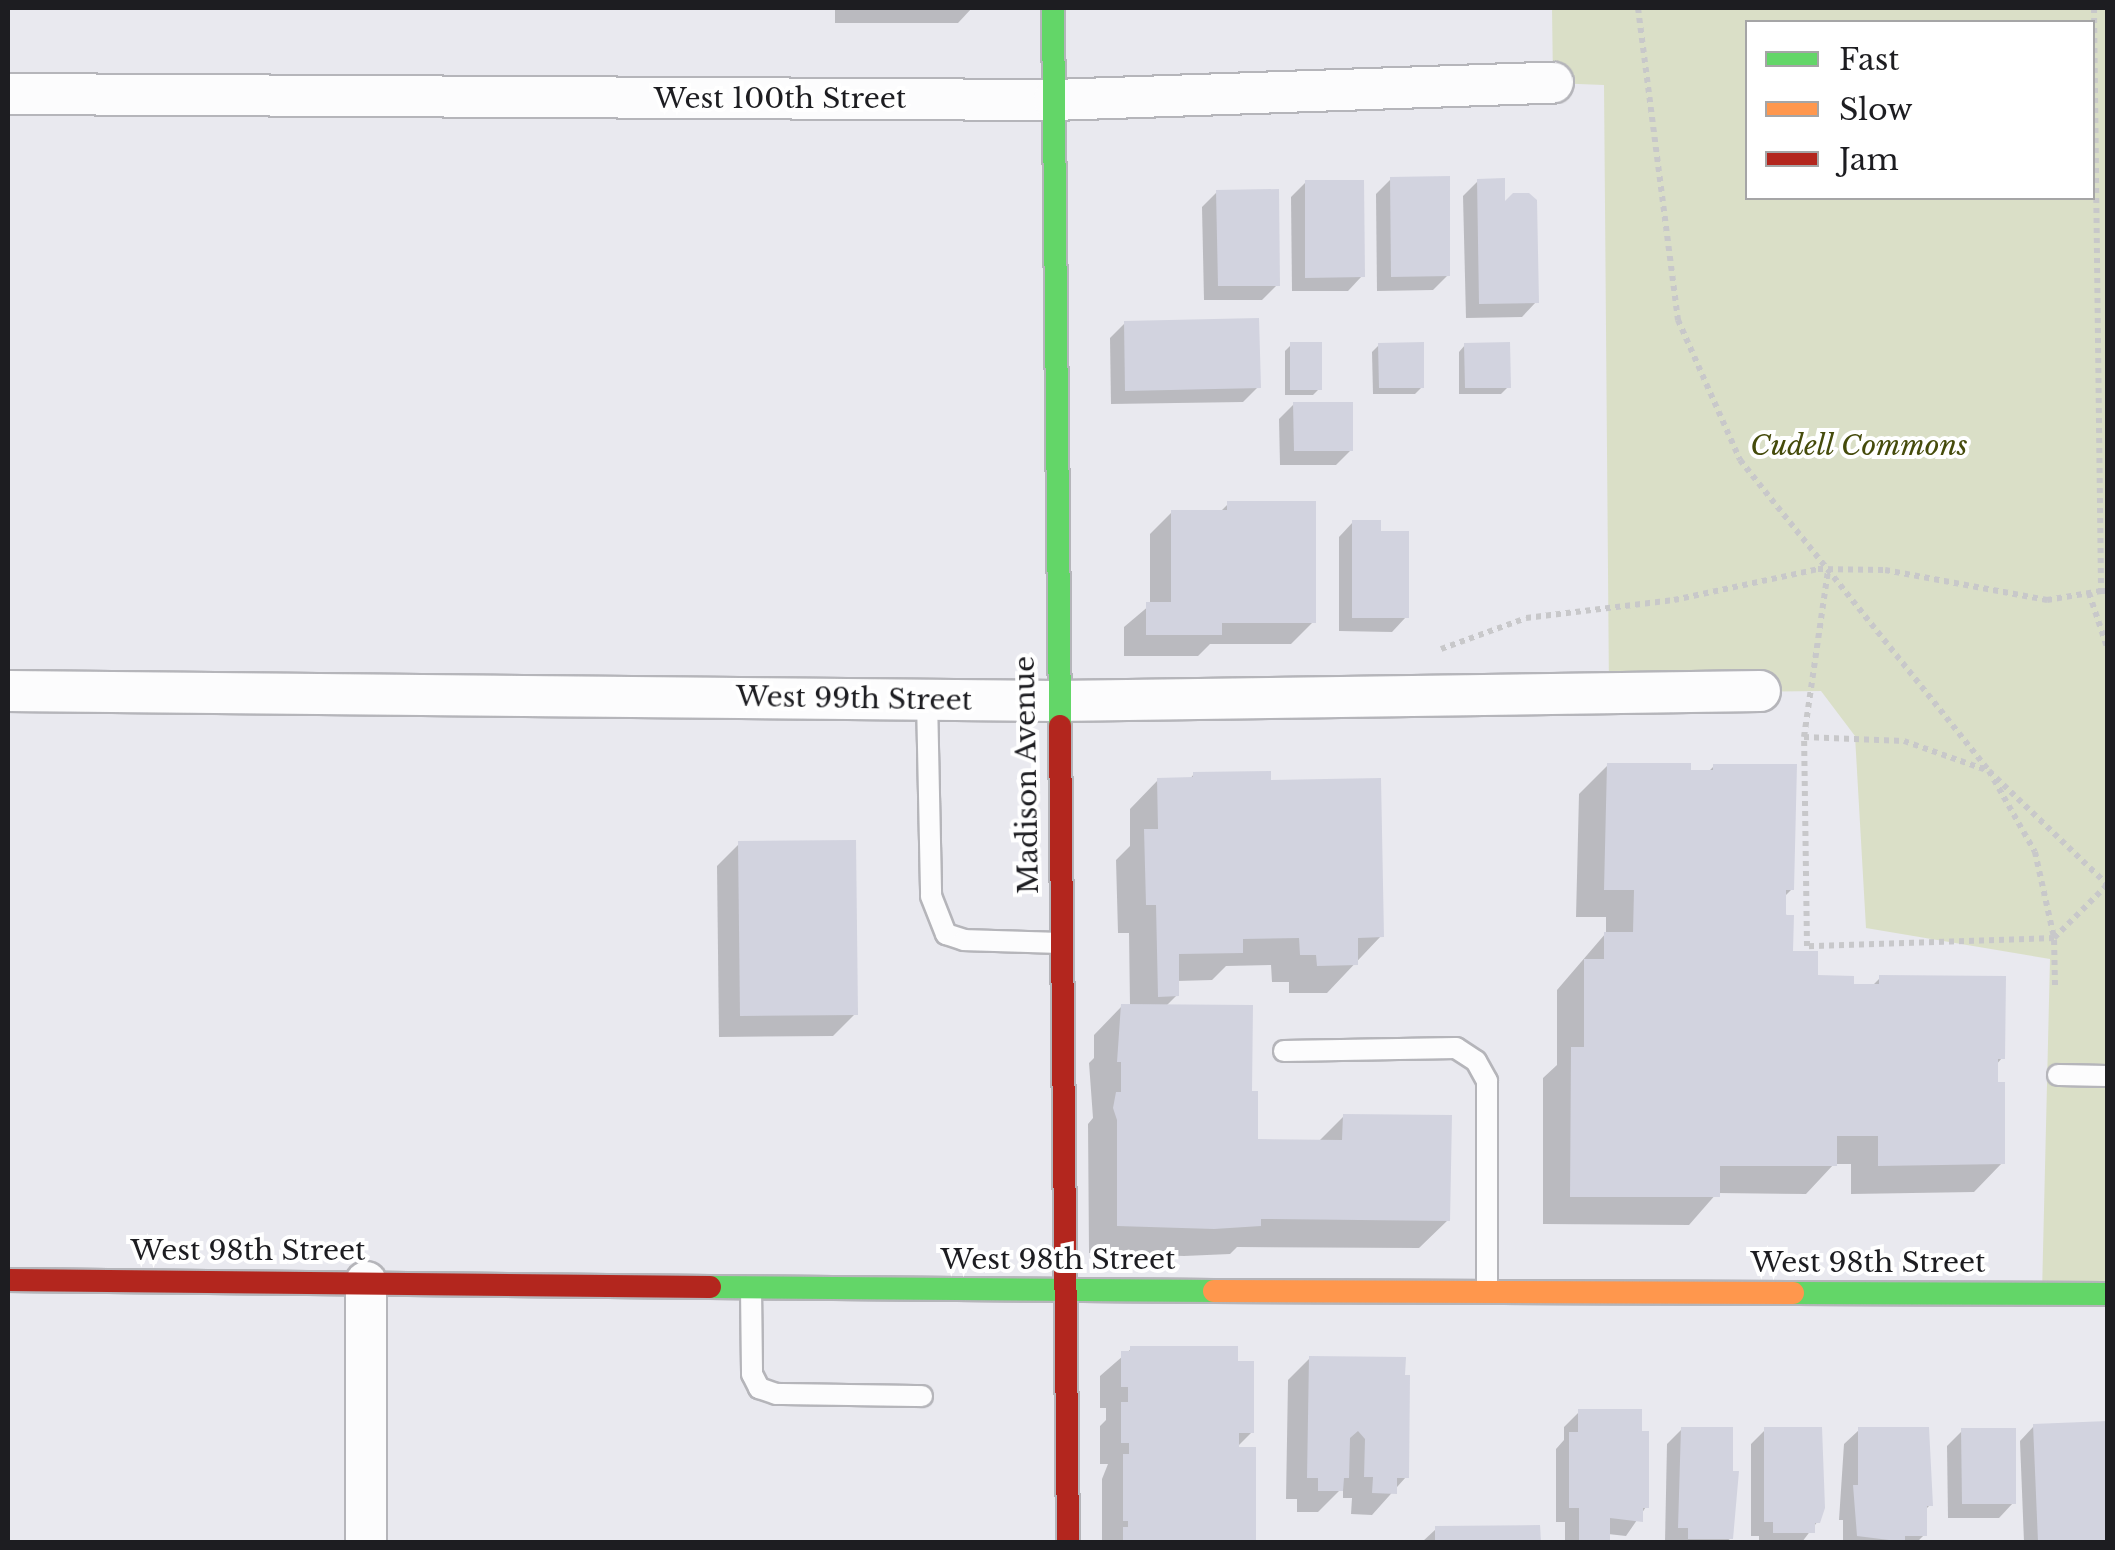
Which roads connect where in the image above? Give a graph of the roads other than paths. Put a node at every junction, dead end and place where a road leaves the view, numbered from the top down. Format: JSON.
{"nodes":[{"id":1,"x":1053,"y":8,"type":"edge"},
{"id":2,"x":1553,"y":82,"type":"dead end"},
{"id":3,"x":8,"y":94,"type":"edge"},
{"id":4,"x":1054,"y":100,"type":"junction"},
{"id":5,"x":8,"y":691,"type":"edge"},
{"id":6,"x":1760,"y":691,"type":"dead end"},
{"id":7,"x":927,"y":700,"type":"junction"},
{"id":8,"x":1056,"y":701,"type":"junction"},
{"id":9,"x":1059,"y":943,"type":"junction"},
{"id":10,"x":1284,"y":1051,"type":"dead end"},
{"id":11,"x":2058,"y":1076,"type":"dead end"},
{"id":12,"x":2108,"y":1076,"type":"edge"},
{"id":13,"x":8,"y":1280,"type":"edge"},
{"id":14,"x":366,"y":1282,"type":"junction"},
{"id":15,"x":751,"y":1287,"type":"junction"},
{"id":16,"x":1065,"y":1291,"type":"junction"},
{"id":17,"x":1487,"y":1292,"type":"junction"},
{"id":18,"x":2108,"y":1294,"type":"edge"},
{"id":19,"x":922,"y":1396,"type":"dead end"},
{"id":20,"x":366,"y":1542,"type":"edge"},
{"id":21,"x":1068,"y":1542,"type":"edge"}],
"edges":[{"from":1,"to":4,"type":"street","name":"Madison Avenue"},
{"from":2,"to":4,"type":"street","name":"West 100th Street"},
{"from":3,"to":4,"type":"street","name":"West 100th Street"},
{"from":4,"to":8,"type":"street","name":"Madison Avenue"},
{"from":5,"to":7,"type":"street","name":"West 99th Street"},
{"from":6,"to":8,"type":"street","name":"West 99th Street"},
{"from":7,"to":8,"type":"street","name":"West 99th Street"},
{"from":7,"to":9,"type":"lane"},
{"from":8,"to":9,"type":"street","name":"Madison Avenue"},
{"from":9,"to":16,"type":"street","name":"Madison Avenue"},
{"from":10,"to":17,"type":"lane"},
{"from":11,"to":12,"type":"lane"},
{"from":13,"to":14,"type":"street","name":"West 98th Street"},
{"from":14,"to":15,"type":"street","name":"West 98th Street"},
{"from":14,"to":20,"type":"street"},
{"from":15,"to":16,"type":"street","name":"West 98th Street"},
{"from":15,"to":19,"type":"lane"},
{"from":16,"to":17,"type":"street","name":"West 98th Street"},
{"from":16,"to":21,"type":"street","name":"Madison Avenue"},
{"from":17,"to":18,"type":"street","name":"West 98th Street"}]}
